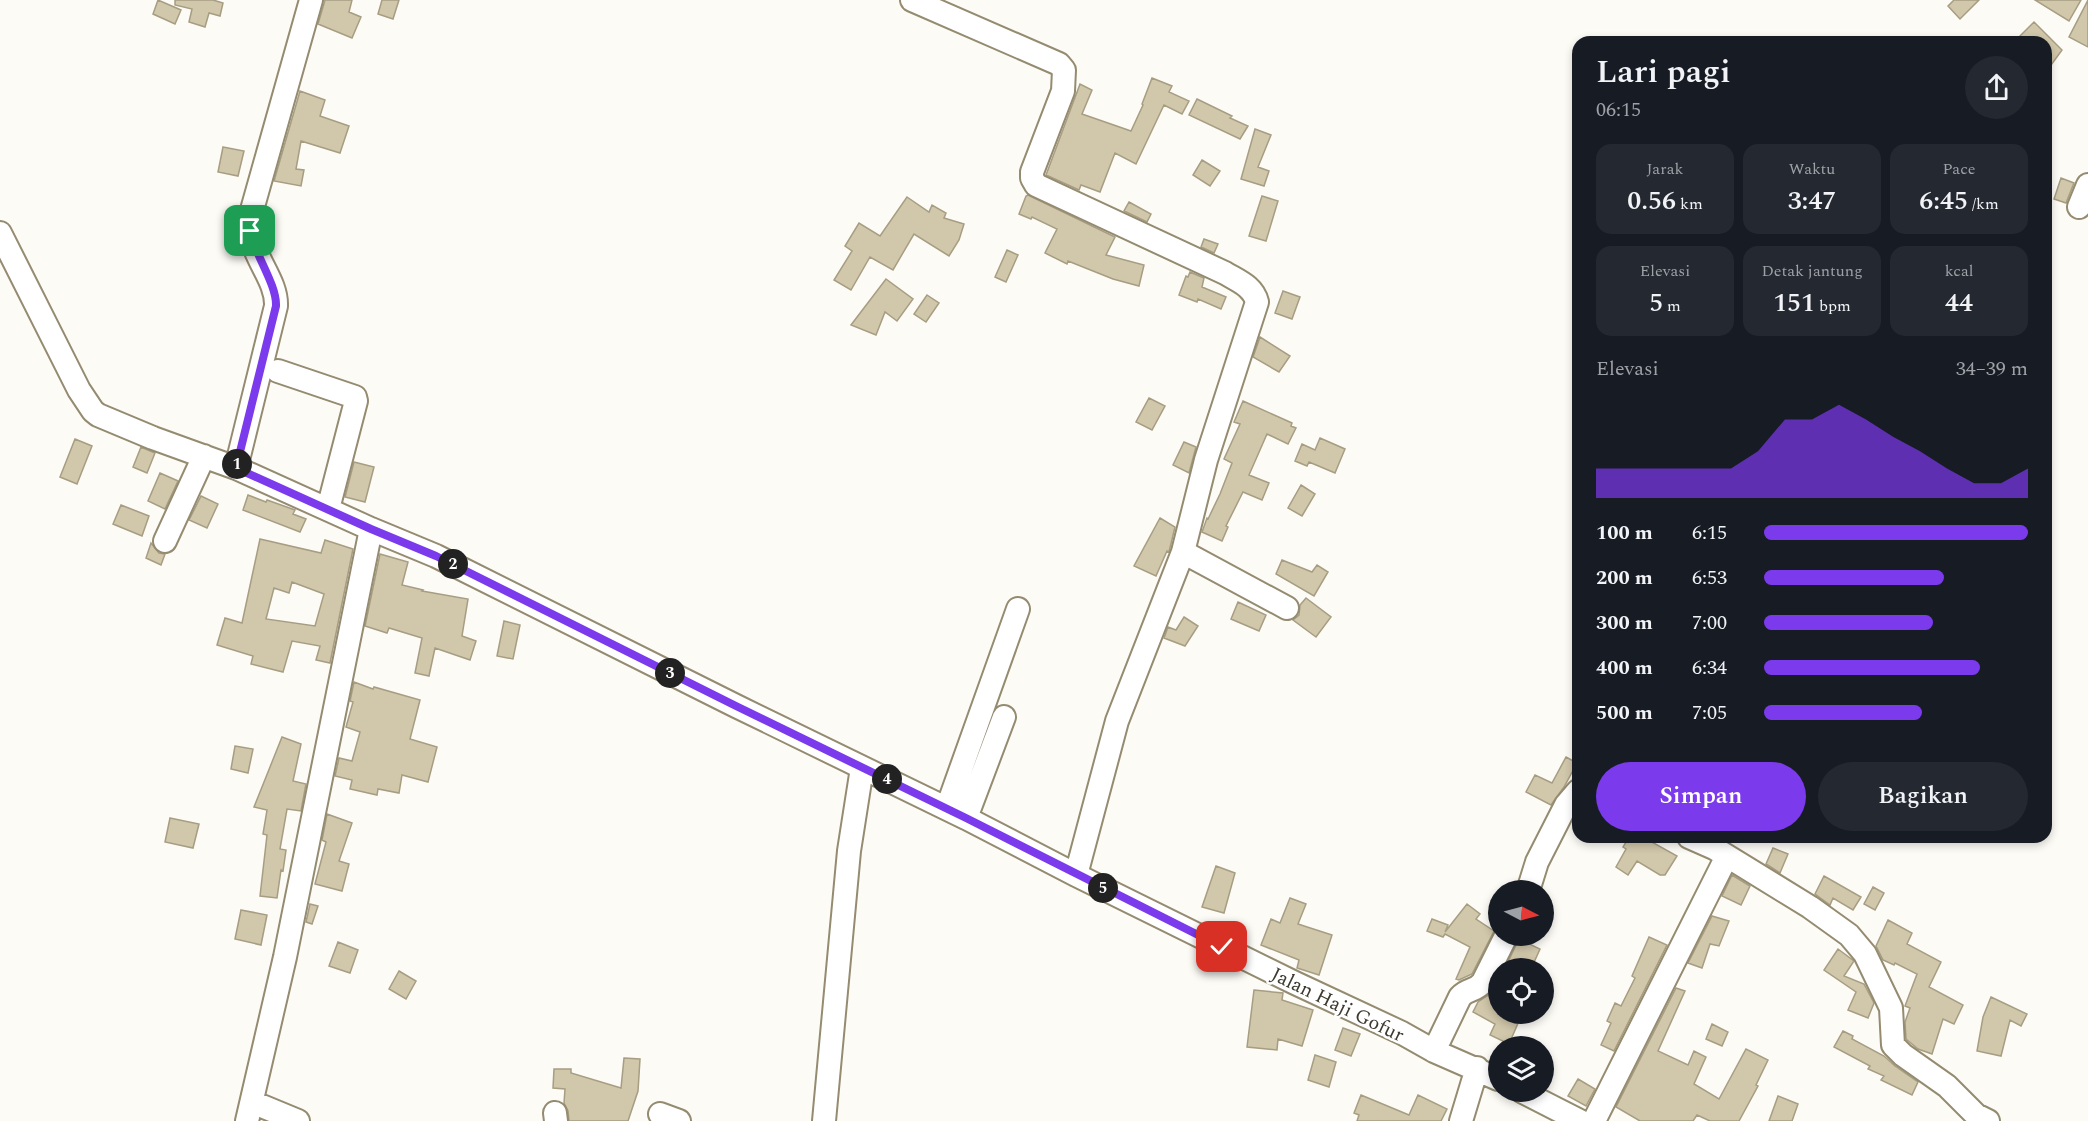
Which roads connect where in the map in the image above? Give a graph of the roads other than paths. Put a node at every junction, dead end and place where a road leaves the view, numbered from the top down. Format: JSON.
{"nodes":[{"id":1,"x":310,"y":0,"type":"edge"},
{"id":2,"x":912,"y":0,"type":"edge"},
{"id":3,"x":2088,"y":186,"type":"edge"},
{"id":4,"x":2079,"y":207,"type":"dead end"},
{"id":5,"x":0,"y":233,"type":"edge"},
{"id":6,"x":279,"y":371,"type":"dead end"},
{"id":7,"x":204,"y":456,"type":"junction"},
{"id":8,"x":236,"y":468,"type":"junction"},
{"id":9,"x":328,"y":509,"type":"junction"},
{"id":10,"x":371,"y":529,"type":"junction"},
{"id":11,"x":165,"y":542,"type":"dead end"},
{"id":12,"x":1183,"y":552,"type":"junction"},
{"id":13,"x":1287,"y":608,"type":"dead end"},
{"id":14,"x":1018,"y":609,"type":"dead end"},
{"id":15,"x":1004,"y":717,"type":"dead end"},
{"id":16,"x":862,"y":768,"type":"junction"},
{"id":17,"x":1572,"y":798,"type":"edge"},
{"id":18,"x":957,"y":813,"type":"junction"},
{"id":19,"x":1703,"y":843,"type":"edge"},
{"id":20,"x":1727,"y":856,"type":"junction"},
{"id":21,"x":1076,"y":875,"type":"junction"},
{"id":22,"x":1531,"y":880,"type":"edge"},
{"id":23,"x":1501,"y":946,"type":"edge"},
{"id":24,"x":1434,"y":1051,"type":"junction"},
{"id":25,"x":1477,"y":1068,"type":"junction"},
{"id":26,"x":1488,"y":1074,"type":"edge"},
{"id":27,"x":1543,"y":1102,"type":"edge"},
{"id":28,"x":250,"y":1112,"type":"edge"},
{"id":29,"x":298,"y":1121,"type":"edge"},
{"id":30,"x":824,"y":1121,"type":"edge"},
{"id":31,"x":1461,"y":1121,"type":"edge"},
{"id":32,"x":1580,"y":1121,"type":"edge"},
{"id":33,"x":1594,"y":1121,"type":"edge"},
{"id":34,"x":1988,"y":1121,"type":"edge"}],
"edges":[{"from":1,"to":8,"type":"street"},
{"from":2,"to":12,"type":"street"},
{"from":3,"to":4,"type":"street"},
{"from":5,"to":7,"type":"street","name":"Jalan Haji Gofur"},
{"from":6,"to":9,"type":"street"},
{"from":7,"to":8,"type":"street","name":"Jalan Haji Gofur"},
{"from":7,"to":11,"type":"street"},
{"from":8,"to":9,"type":"street","name":"Jalan Haji Gofur"},
{"from":9,"to":10,"type":"street","name":"Jalan Haji Gofur"},
{"from":10,"to":16,"type":"street","name":"Jalan Haji Gofur"},
{"from":10,"to":28,"type":"street"},
{"from":12,"to":13,"type":"street"},
{"from":12,"to":21,"type":"street"},
{"from":14,"to":18,"type":"street"},
{"from":15,"to":18,"type":"street"},
{"from":16,"to":18,"type":"street","name":"Jalan Haji Gofur"},
{"from":16,"to":30,"type":"street"},
{"from":17,"to":22,"type":"street"},
{"from":18,"to":21,"type":"street","name":"Jalan Haji Gofur"},
{"from":19,"to":20,"type":"street"},
{"from":20,"to":33,"type":"street"},
{"from":20,"to":34,"type":"street"},
{"from":21,"to":24,"type":"street","name":"Jalan Haji Gofur"},
{"from":23,"to":24,"type":"street"},
{"from":24,"to":25,"type":"street","name":"Jalan Haji Gofur"},
{"from":25,"to":26,"type":"street","name":"Jalan Haji Gofur"},
{"from":25,"to":31,"type":"street"},
{"from":27,"to":32,"type":"street"},
{"from":28,"to":29,"type":"street"}]}
